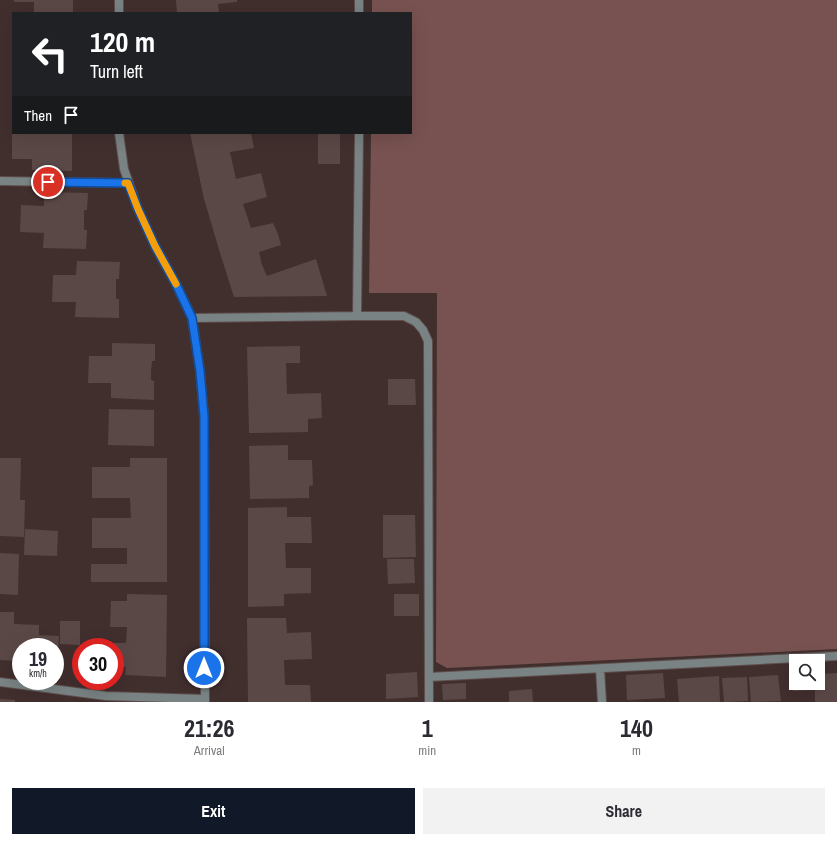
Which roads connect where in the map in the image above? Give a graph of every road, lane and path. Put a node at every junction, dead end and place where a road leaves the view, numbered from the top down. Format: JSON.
{"nodes":[{"id":1,"x":119,"y":0,"type":"edge"},
{"id":2,"x":359,"y":0,"type":"edge"},
{"id":3,"x":119,"y":12,"type":"edge"},
{"id":4,"x":359,"y":12,"type":"edge"},
{"id":5,"x":119,"y":134,"type":"edge"},
{"id":6,"x":359,"y":134,"type":"edge"},
{"id":7,"x":0,"y":181,"type":"edge"},
{"id":8,"x":128,"y":183,"type":"junction"},
{"id":9,"x":357,"y":316,"type":"junction"},
{"id":10,"x":192,"y":318,"type":"junction"},
{"id":11,"x":837,"y":656,"type":"edge"},
{"id":12,"x":600,"y":669,"type":"junction"},
{"id":13,"x":429,"y":677,"type":"junction"},
{"id":14,"x":0,"y":682,"type":"edge"},
{"id":15,"x":204,"y":700,"type":"edge"},
{"id":16,"x":430,"y":702,"type":"edge"},
{"id":17,"x":602,"y":702,"type":"edge"}],
"edges":[{"from":1,"to":3,"type":"street"},
{"from":2,"to":4,"type":"street"},
{"from":5,"to":8,"type":"street"},
{"from":6,"to":9,"type":"street"},
{"from":7,"to":8,"type":"street"},
{"from":8,"to":10,"type":"street"},
{"from":9,"to":10,"type":"street"},
{"from":9,"to":13,"type":"street"},
{"from":10,"to":15,"type":"street"},
{"from":11,"to":12,"type":"street"},
{"from":12,"to":13,"type":"street"},
{"from":12,"to":17,"type":"street"},
{"from":13,"to":16,"type":"street"},
{"from":14,"to":15,"type":"street"}]}
